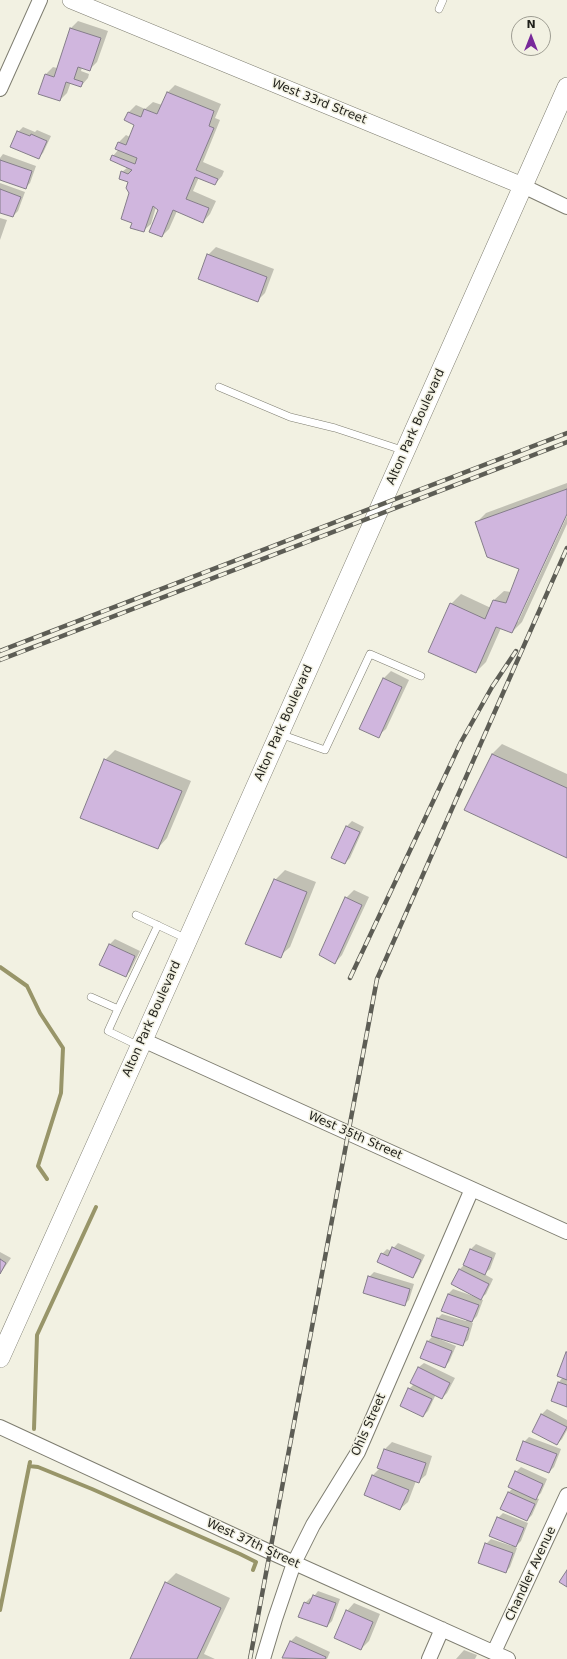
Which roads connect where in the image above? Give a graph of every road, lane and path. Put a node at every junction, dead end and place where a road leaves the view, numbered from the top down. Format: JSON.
{"nodes":[{"id":1,"x":40,"y":0,"type":"edge"},
{"id":2,"x":71,"y":0,"type":"edge"},
{"id":3,"x":443,"y":0,"type":"edge"},
{"id":4,"x":439,"y":9,"type":"dead end"},
{"id":5,"x":567,"y":86,"type":"edge"},
{"id":6,"x":0,"y":89,"type":"edge"},
{"id":7,"x":525,"y":182,"type":"junction"},
{"id":8,"x":567,"y":206,"type":"edge"},
{"id":9,"x":219,"y":387,"type":"dead end"},
{"id":10,"x":405,"y":451,"type":"junction"},
{"id":11,"x":421,"y":676,"type":"dead end"},
{"id":12,"x":279,"y":734,"type":"junction"},
{"id":13,"x":136,"y":915,"type":"dead end"},
{"id":14,"x":158,"y":925,"type":"junction"},
{"id":15,"x":187,"y":939,"type":"junction"},
{"id":16,"x":91,"y":997,"type":"dead end"},
{"id":17,"x":118,"y":1009,"type":"junction"},
{"id":18,"x":142,"y":1043,"type":"junction"},
{"id":19,"x":472,"y":1188,"type":"junction"},
{"id":20,"x":567,"y":1232,"type":"edge"},
{"id":21,"x":0,"y":1358,"type":"edge"},
{"id":22,"x":0,"y":1427,"type":"edge"},
{"id":23,"x":567,"y":1495,"type":"edge"},
{"id":24,"x":294,"y":1563,"type":"junction"},
{"id":25,"x":442,"y":1630,"type":"junction"},
{"id":26,"x":494,"y":1652,"type":"junction"},
{"id":27,"x":263,"y":1659,"type":"edge"},
{"id":28,"x":429,"y":1659,"type":"edge"},
{"id":29,"x":508,"y":1659,"type":"edge"}],
"edges":[{"from":1,"to":6,"type":"street"},
{"from":2,"to":7,"type":"street","name":"West 33rd Street"},
{"from":3,"to":4,"type":"lane"},
{"from":5,"to":7,"type":"main road","name":"Alton Park Boulevard"},
{"from":7,"to":8,"type":"street","name":"West 33rd Street"},
{"from":7,"to":10,"type":"main road","name":"Alton Park Boulevard"},
{"from":9,"to":10,"type":"lane"},
{"from":10,"to":12,"type":"main road","name":"Alton Park Boulevard"},
{"from":11,"to":12,"type":"lane"},
{"from":12,"to":15,"type":"main road","name":"Alton Park Boulevard"},
{"from":13,"to":14,"type":"lane"},
{"from":14,"to":15,"type":"lane"},
{"from":14,"to":17,"type":"lane"},
{"from":15,"to":18,"type":"main road","name":"Alton Park Boulevard"},
{"from":16,"to":17,"type":"lane"},
{"from":17,"to":18,"type":"lane"},
{"from":18,"to":19,"type":"street","name":"West 35th Street"},
{"from":18,"to":21,"type":"main road","name":"Alton Park Boulevard"},
{"from":19,"to":20,"type":"street","name":"West 35th Street"},
{"from":19,"to":24,"type":"street","name":"Ohls Street"},
{"from":22,"to":24,"type":"street","name":"West 37th Street"},
{"from":23,"to":26,"type":"street","name":"Chandler Avenue"},
{"from":24,"to":25,"type":"street","name":"West 37th Street"},
{"from":24,"to":27,"type":"street","name":"Ohls Street"},
{"from":25,"to":26,"type":"street","name":"West 37th Street"},
{"from":25,"to":28,"type":"street"},
{"from":26,"to":29,"type":"street","name":"West 37th Street"}]}
